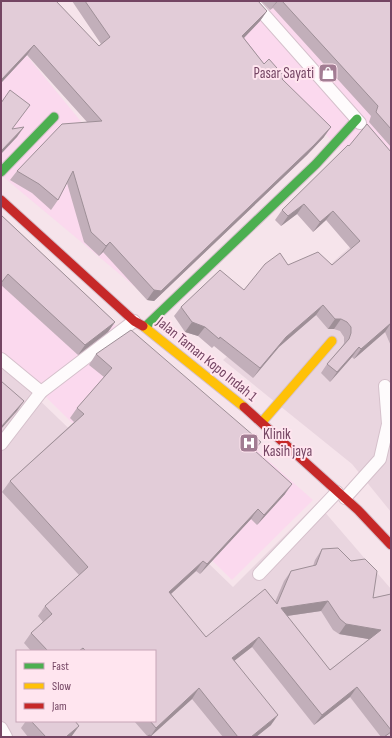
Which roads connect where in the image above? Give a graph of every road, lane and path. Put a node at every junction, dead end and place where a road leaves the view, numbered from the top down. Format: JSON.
{"nodes":[{"id":1,"x":252,"y":1,"type":"edge"},
{"id":2,"x":54,"y":117,"type":"dead end"},
{"id":3,"x":357,"y":119,"type":"junction"},
{"id":4,"x":366,"y":130,"type":"edge"},
{"id":5,"x":1,"y":172,"type":"edge"},
{"id":6,"x":1,"y":200,"type":"edge"},
{"id":7,"x":134,"y":321,"type":"junction"},
{"id":8,"x":145,"y":327,"type":"junction"},
{"id":9,"x":332,"y":341,"type":"dead end"},
{"id":10,"x":1,"y":359,"type":"edge"},
{"id":11,"x":385,"y":386,"type":"dead end"},
{"id":12,"x":41,"y":392,"type":"junction"},
{"id":13,"x":262,"y":422,"type":"junction"},
{"id":14,"x":1,"y":444,"type":"edge"},
{"id":15,"x":341,"y":495,"type":"junction"},
{"id":16,"x":390,"y":542,"type":"edge"},
{"id":17,"x":259,"y":574,"type":"dead end"},
{"id":18,"x":1,"y":728,"type":"edge"},
{"id":19,"x":6,"y":737,"type":"edge"}],
"edges":[{"from":1,"to":3,"type":"lane"},
{"from":2,"to":5,"type":"main road"},
{"from":3,"to":4,"type":"lane"},
{"from":3,"to":8,"type":"main road"},
{"from":6,"to":7,"type":"main road","name":"Jalan Taman Kopo Indah 1"},
{"from":7,"to":8,"type":"main road","name":"Jalan Taman Kopo Indah 1"},
{"from":7,"to":12,"type":"lane"},
{"from":8,"to":13,"type":"main road","name":"Jalan Taman Kopo Indah 1"},
{"from":9,"to":13,"type":"main road"},
{"from":10,"to":12,"type":"lane"},
{"from":11,"to":15,"type":"lane"},
{"from":12,"to":14,"type":"lane"},
{"from":13,"to":15,"type":"main road","name":"Jalan Taman Kopo Indah 1"},
{"from":15,"to":16,"type":"main road","name":"Jalan Taman Kopo Indah 1"},
{"from":15,"to":17,"type":"lane"},
{"from":18,"to":19,"type":"lane"}]}
